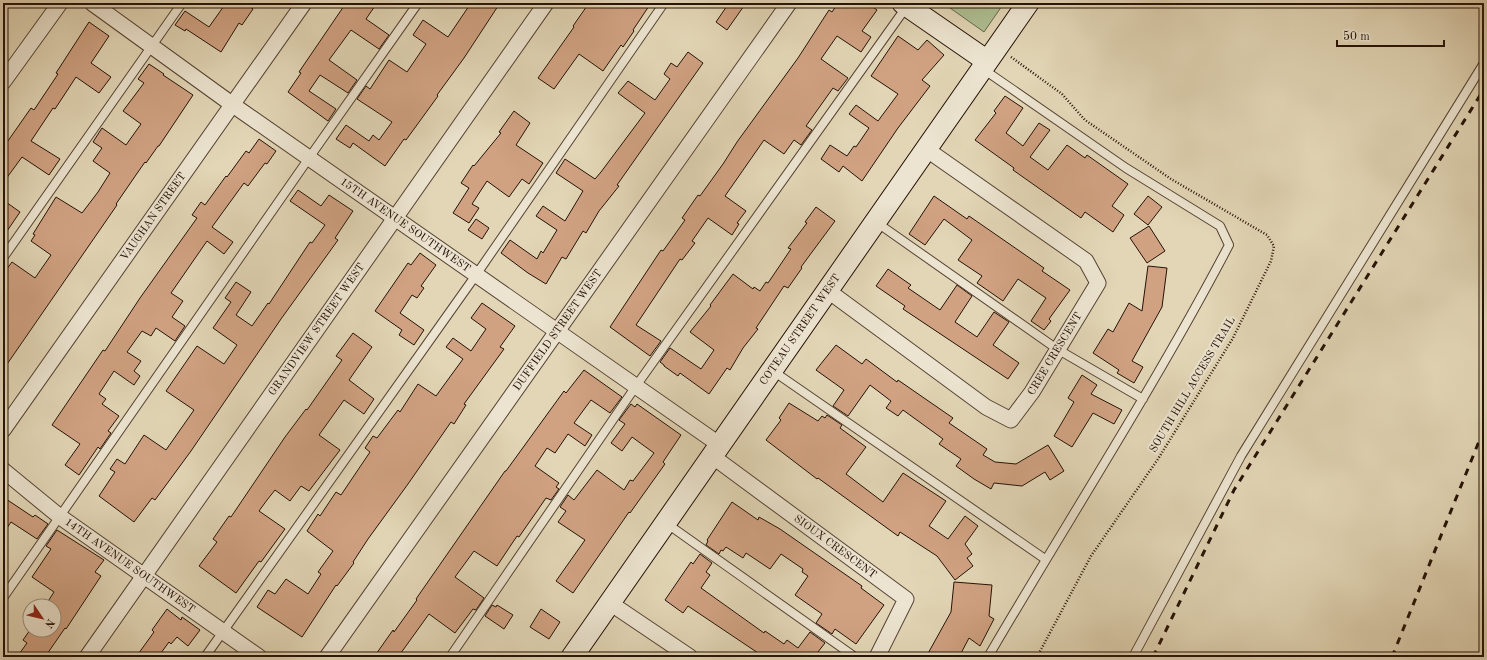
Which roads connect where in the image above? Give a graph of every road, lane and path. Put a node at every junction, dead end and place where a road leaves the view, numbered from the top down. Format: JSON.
{"nodes":[{"id":1,"x":60,"y":3,"type":"edge"},
{"id":2,"x":92,"y":3,"type":"edge"},
{"id":3,"x":182,"y":3,"type":"edge"},
{"id":4,"x":304,"y":3,"type":"edge"},
{"id":5,"x":418,"y":3,"type":"edge"},
{"id":6,"x":546,"y":3,"type":"edge"},
{"id":7,"x":664,"y":3,"type":"edge"},
{"id":8,"x":789,"y":3,"type":"edge"},
{"id":9,"x":1028,"y":3,"type":"edge"},
{"id":10,"x":905,"y":4,"type":"edge"},
{"id":11,"x":152,"y":47,"type":"junction"},
{"id":12,"x":989,"y":59,"type":"junction"},
{"id":13,"x":1484,"y":62,"type":"edge"},
{"id":14,"x":3,"y":82,"type":"edge"},
{"id":15,"x":233,"y":105,"type":"junction"},
{"id":16,"x":926,"y":149,"type":"junction"},
{"id":17,"x":309,"y":158,"type":"junction"},
{"id":18,"x":395,"y":218,"type":"junction"},
{"id":19,"x":876,"y":221,"type":"junction"},
{"id":20,"x":3,"y":258,"type":"edge"},
{"id":21,"x":476,"y":275,"type":"junction"},
{"id":22,"x":827,"y":290,"type":"junction"},
{"id":23,"x":556,"y":331,"type":"junction"},
{"id":24,"x":1057,"y":349,"type":"junction"},
{"id":25,"x":772,"y":370,"type":"junction"},
{"id":26,"x":636,"y":386,"type":"junction"},
{"id":27,"x":1143,"y":399,"type":"junction"},
{"id":28,"x":3,"y":430,"type":"edge"},
{"id":29,"x":716,"y":451,"type":"junction"},
{"id":30,"x":3,"y":470,"type":"edge"},
{"id":31,"x":59,"y":516,"type":"junction"},
{"id":32,"x":665,"y":523,"type":"junction"},
{"id":33,"x":1045,"y":560,"type":"junction"},
{"id":34,"x":145,"y":575,"type":"junction"},
{"id":35,"x":3,"y":598,"type":"edge"},
{"id":36,"x":610,"y":603,"type":"junction"},
{"id":37,"x":223,"y":632,"type":"junction"},
{"id":38,"x":87,"y":657,"type":"edge"},
{"id":39,"x":205,"y":657,"type":"edge"},
{"id":40,"x":260,"y":657,"type":"edge"},
{"id":41,"x":327,"y":657,"type":"edge"},
{"id":42,"x":450,"y":657,"type":"edge"},
{"id":43,"x":572,"y":657,"type":"edge"},
{"id":44,"x":690,"y":657,"type":"edge"},
{"id":45,"x":855,"y":657,"type":"edge"},
{"id":46,"x":877,"y":657,"type":"edge"},
{"id":47,"x":988,"y":657,"type":"edge"},
{"id":48,"x":1037,"y":657,"type":"edge"},
{"id":49,"x":1132,"y":657,"type":"edge"}],
"edges":[{"from":1,"to":14,"type":"street"},
{"from":2,"to":11,"type":"street","name":"15TH AVENUE SOUTHWEST"},
{"from":3,"to":11,"type":"lane"},
{"from":4,"to":15,"type":"street","name":"VAUGHAN STREET"},
{"from":5,"to":17,"type":"lane"},
{"from":6,"to":18,"type":"street","name":"GRANDVIEW STREET WEST"},
{"from":7,"to":21,"type":"lane"},
{"from":8,"to":23,"type":"street","name":"DUFFIELD STREET WEST"},
{"from":9,"to":12,"type":"street","name":"COTEAU STREET WEST"},
{"from":10,"to":12,"type":"street"},
{"from":10,"to":26,"type":"lane"},
{"from":11,"to":15,"type":"street","name":"15TH AVENUE SOUTHWEST"},
{"from":11,"to":20,"type":"lane"},
{"from":12,"to":16,"type":"street","name":"COTEAU STREET WEST"},
{"from":12,"to":27,"type":"lane"},
{"from":12,"to":48,"type":"path","name":"SOUTH HILL ACCESS TRAIL"},
{"from":13,"to":49,"type":"lane"},
{"from":15,"to":17,"type":"street","name":"15TH AVENUE SOUTHWEST"},
{"from":15,"to":28,"type":"street","name":"VAUGHAN STREET"},
{"from":16,"to":19,"type":"street","name":"COTEAU STREET WEST"},
{"from":16,"to":24,"type":"street","name":"CREE CRESCENT"},
{"from":17,"to":18,"type":"street","name":"15TH AVENUE SOUTHWEST"},
{"from":17,"to":31,"type":"lane"},
{"from":18,"to":21,"type":"street","name":"15TH AVENUE SOUTHWEST"},
{"from":18,"to":34,"type":"street","name":"GRANDVIEW STREET WEST"},
{"from":19,"to":22,"type":"street","name":"COTEAU STREET WEST"},
{"from":19,"to":24,"type":"lane"},
{"from":21,"to":23,"type":"street","name":"15TH AVENUE SOUTHWEST"},
{"from":21,"to":37,"type":"lane"},
{"from":22,"to":24,"type":"street","name":"CREE CRESCENT"},
{"from":22,"to":25,"type":"street","name":"COTEAU STREET WEST"},
{"from":23,"to":26,"type":"street","name":"15TH AVENUE SOUTHWEST"},
{"from":23,"to":41,"type":"street","name":"DUFFIELD STREET WEST"},
{"from":24,"to":27,"type":"lane"},
{"from":25,"to":29,"type":"street","name":"COTEAU STREET WEST"},
{"from":25,"to":33,"type":"lane"},
{"from":26,"to":29,"type":"street","name":"15TH AVENUE SOUTHWEST"},
{"from":26,"to":42,"type":"lane"},
{"from":27,"to":33,"type":"lane"},
{"from":29,"to":32,"type":"street","name":"COTEAU STREET WEST"},
{"from":29,"to":46,"type":"street","name":"SIOUX CRESCENT"},
{"from":30,"to":31,"type":"street","name":"14TH AVENUE SOUTHWEST"},
{"from":31,"to":34,"type":"street","name":"14TH AVENUE SOUTHWEST"},
{"from":31,"to":35,"type":"lane"},
{"from":32,"to":36,"type":"street","name":"COTEAU STREET WEST"},
{"from":32,"to":45,"type":"lane"},
{"from":33,"to":47,"type":"lane"},
{"from":34,"to":37,"type":"street","name":"14TH AVENUE SOUTHWEST"},
{"from":34,"to":38,"type":"street","name":"GRANDVIEW STREET WEST"},
{"from":36,"to":43,"type":"street","name":"COTEAU STREET WEST"},
{"from":36,"to":44,"type":"street"},
{"from":37,"to":39,"type":"lane"},
{"from":37,"to":40,"type":"street","name":"14TH AVENUE SOUTHWEST"}]}
